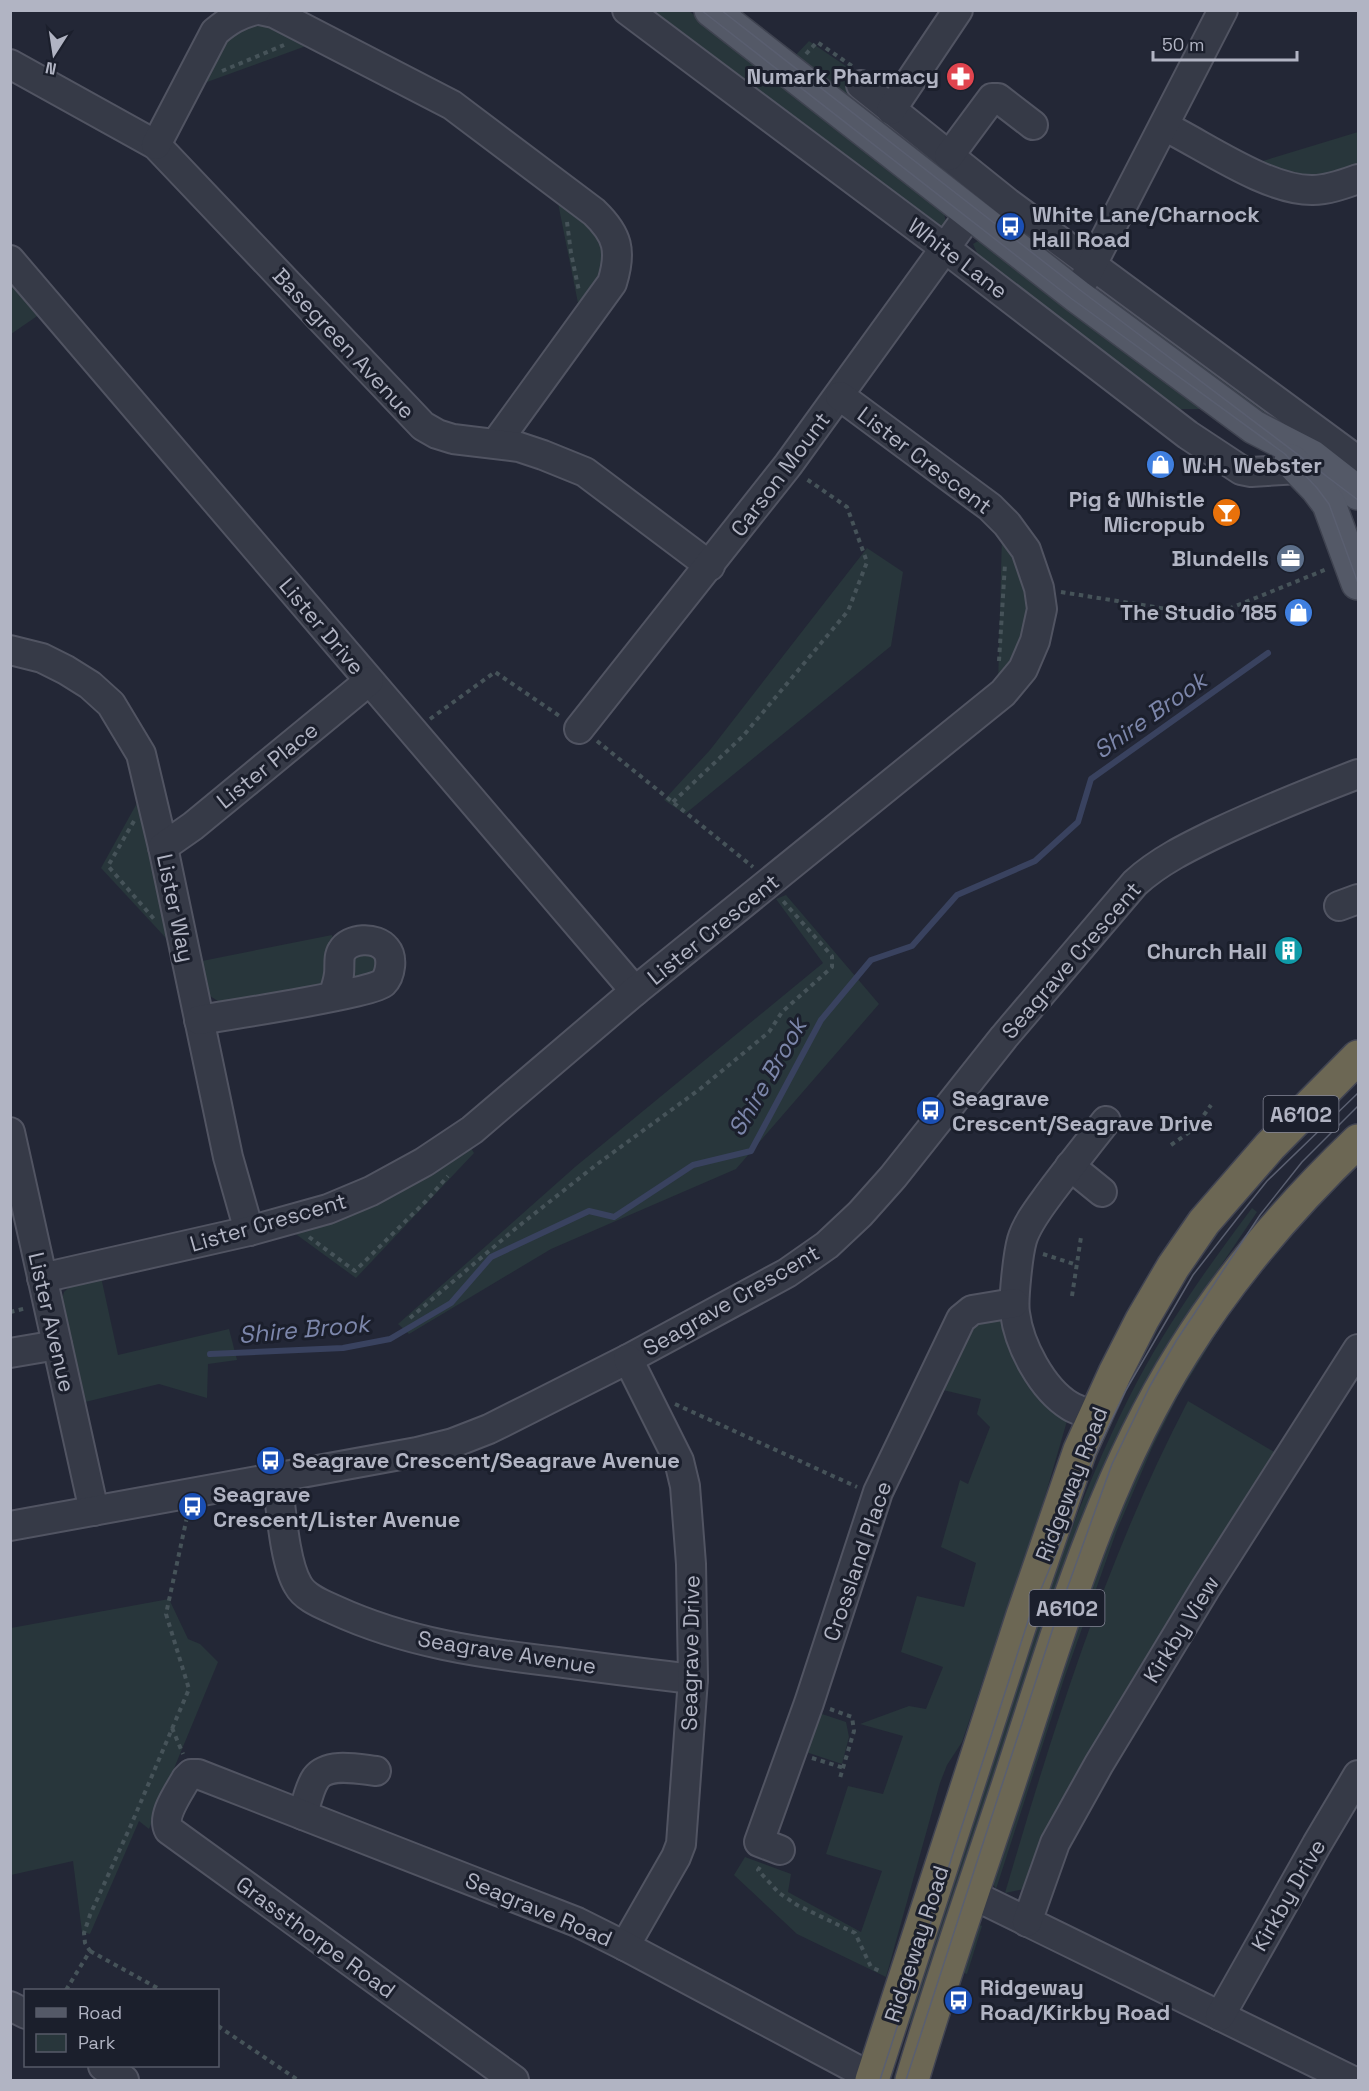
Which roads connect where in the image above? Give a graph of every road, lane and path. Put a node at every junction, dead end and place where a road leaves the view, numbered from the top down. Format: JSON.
{"nodes":[{"id":1,"x":258,"y":10,"type":"edge"},
{"id":2,"x":627,"y":10,"type":"edge"},
{"id":3,"x":958,"y":10,"type":"edge"},
{"id":4,"x":1223,"y":10,"type":"edge"},
{"id":5,"x":720,"y":13,"type":"edge"},
{"id":6,"x":313,"y":33,"type":"junction"},
{"id":7,"x":802,"y":59,"type":"dead end"},
{"id":8,"x":10,"y":64,"type":"edge"},
{"id":9,"x":221,"y":71,"type":"dead end"},
{"id":10,"x":861,"y":79,"type":"joint"},
{"id":11,"x":891,"y":110,"type":"junction"},
{"id":12,"x":1033,"y":125,"type":"dead end"},
{"id":13,"x":1164,"y":126,"type":"junction"},
{"id":14,"x":156,"y":145,"type":"junction"},
{"id":15,"x":949,"y":156,"type":"junction"},
{"id":16,"x":1359,"y":179,"type":"edge"},
{"id":17,"x":563,"y":188,"type":"junction"},
{"id":18,"x":971,"y":212,"type":"junction"},
{"id":19,"x":946,"y":249,"type":"junction"},
{"id":20,"x":10,"y":260,"type":"edge"},
{"id":21,"x":1091,"y":264,"type":"junction"},
{"id":22,"x":1077,"y":296,"type":"junction"},
{"id":23,"x":585,"y":320,"type":"junction"},
{"id":24,"x":840,"y":396,"type":"junction"},
{"id":25,"x":1254,"y":427,"type":"junction"},
{"id":26,"x":496,"y":443,"type":"junction"},
{"id":27,"x":1359,"y":460,"type":"edge"},
{"id":28,"x":788,"y":465,"type":"junction"},
{"id":29,"x":1300,"y":469,"type":"junction"},
{"id":30,"x":1359,"y":493,"type":"edge"},
{"id":31,"x":1007,"y":524,"type":"junction"},
{"id":32,"x":710,"y":566,"type":"junction"},
{"id":33,"x":1345,"y":575,"type":"edge"},
{"id":34,"x":1039,"y":588,"type":"junction"},
{"id":35,"x":10,"y":650,"type":"edge"},
{"id":36,"x":369,"y":681,"type":"junction"},
{"id":37,"x":1003,"y":693,"type":"junction"},
{"id":38,"x":579,"y":729,"type":"junction"},
{"id":39,"x":412,"y":731,"type":"junction"},
{"id":40,"x":1359,"y":774,"type":"edge"},
{"id":41,"x":150,"y":792,"type":"junction"},
{"id":42,"x":673,"y":802,"type":"junction"},
{"id":43,"x":163,"y":847,"type":"junction"},
{"id":44,"x":771,"y":881,"type":"junction"},
{"id":45,"x":154,"y":919,"type":"dead end"},
{"id":46,"x":636,"y":991,"type":"junction"},
{"id":47,"x":333,"y":996,"type":"dead end"},
{"id":48,"x":199,"y":1020,"type":"junction"},
{"id":49,"x":1359,"y":1057,"type":"edge"},
{"id":50,"x":1211,"y":1105,"type":"dead end"},
{"id":51,"x":1106,"y":1121,"type":"dead end"},
{"id":52,"x":10,"y":1132,"type":"edge"},
{"id":53,"x":1359,"y":1141,"type":"edge"},
{"id":54,"x":1171,"y":1145,"type":"dead end"},
{"id":55,"x":1070,"y":1166,"type":"junction"},
{"id":56,"x":450,"y":1174,"type":"dead end"},
{"id":57,"x":1102,"y":1192,"type":"dead end"},
{"id":58,"x":286,"y":1221,"type":"junction"},
{"id":59,"x":249,"y":1231,"type":"junction"},
{"id":60,"x":1081,"y":1237,"type":"dead end"},
{"id":61,"x":1021,"y":1247,"type":"junction"},
{"id":62,"x":1077,"y":1265,"type":"junction"},
{"id":63,"x":42,"y":1278,"type":"junction"},
{"id":64,"x":1072,"y":1296,"type":"dead end"},
{"id":65,"x":1014,"y":1303,"type":"junction"},
{"id":66,"x":410,"y":1318,"type":"dead end"},
{"id":67,"x":57,"y":1345,"type":"junction"},
{"id":68,"x":1359,"y":1349,"type":"edge"},
{"id":69,"x":10,"y":1353,"type":"edge"},
{"id":70,"x":628,"y":1359,"type":"junction"},
{"id":71,"x":644,"y":1391,"type":"junction"},
{"id":72,"x":1095,"y":1417,"type":"junction"},
{"id":73,"x":277,"y":1478,"type":"junction"},
{"id":74,"x":858,"y":1487,"type":"dead end"},
{"id":75,"x":193,"y":1492,"type":"junction"},
{"id":76,"x":94,"y":1511,"type":"junction"},
{"id":77,"x":10,"y":1526,"type":"edge"},
{"id":78,"x":693,"y":1679,"type":"junction"},
{"id":79,"x":809,"y":1702,"type":"junction"},
{"id":80,"x":172,"y":1728,"type":"junction"},
{"id":81,"x":791,"y":1753,"type":"junction"},
{"id":82,"x":844,"y":1768,"type":"junction"},
{"id":83,"x":376,"y":1771,"type":"dead end"},
{"id":84,"x":191,"y":1774,"type":"junction"},
{"id":85,"x":1359,"y":1775,"type":"edge"},
{"id":86,"x":840,"y":1778,"type":"dead end"},
{"id":87,"x":303,"y":1815,"type":"junction"},
{"id":88,"x":780,"y":1850,"type":"dead end"},
{"id":89,"x":758,"y":1870,"type":"dead end"},
{"id":90,"x":973,"y":1895,"type":"junction"},
{"id":91,"x":1027,"y":1922,"type":"junction"},
{"id":92,"x":625,"y":1946,"type":"junction"},
{"id":93,"x":90,"y":1951,"type":"junction"},
{"id":94,"x":888,"y":1975,"type":"dead end"},
{"id":95,"x":67,"y":1989,"type":"edge"},
{"id":96,"x":159,"y":1989,"type":"edge"},
{"id":97,"x":10,"y":2006,"type":"edge"},
{"id":98,"x":24,"y":2013,"type":"edge"},
{"id":99,"x":1220,"y":2016,"type":"junction"},
{"id":100,"x":219,"y":2027,"type":"edge"},
{"id":101,"x":104,"y":2067,"type":"edge"},
{"id":102,"x":873,"y":2079,"type":"edge"},
{"id":103,"x":124,"y":2080,"type":"edge"},
{"id":104,"x":298,"y":2080,"type":"edge"},
{"id":105,"x":514,"y":2080,"type":"edge"},
{"id":106,"x":912,"y":2080,"type":"edge"},
{"id":107,"x":1351,"y":2080,"type":"edge"}],
"edges":[{"from":1,"to":6,"type":"street"},
{"from":1,"to":14,"type":"street"},
{"from":2,"to":19,"type":"street","name":"White Lane"},
{"from":3,"to":11,"type":"street"},
{"from":4,"to":13,"type":"street"},
{"from":5,"to":18,"type":"main road","name":"White Lane"},
{"from":6,"to":9,"type":"path"},
{"from":6,"to":17,"type":"street"},
{"from":7,"to":10,"type":"path"},
{"from":8,"to":14,"type":"street","name":"Basegreen Avenue"},
{"from":10,"to":11,"type":"street"},
{"from":11,"to":15,"type":"street"},
{"from":12,"to":15,"type":"street"},
{"from":13,"to":16,"type":"street"},
{"from":13,"to":21,"type":"street"},
{"from":14,"to":26,"type":"street","name":"Basegreen Avenue"},
{"from":15,"to":21,"type":"street"},
{"from":17,"to":23,"type":"path"},
{"from":17,"to":23,"type":"street"},
{"from":18,"to":19,"type":"street","name":"Carson Mount"},
{"from":18,"to":22,"type":"main road","name":"White Lane"},
{"from":19,"to":24,"type":"street","name":"Carson Mount"},
{"from":19,"to":29,"type":"street","name":"White Lane"},
{"from":20,"to":36,"type":"street","name":"Lister Drive"},
{"from":21,"to":22,"type":"street"},
{"from":21,"to":27,"type":"street"},
{"from":22,"to":25,"type":"main road","name":"White Lane"},
{"from":23,"to":26,"type":"street"},
{"from":24,"to":28,"type":"street","name":"Carson Mount"},
{"from":24,"to":31,"type":"street","name":"Lister Crescent"},
{"from":25,"to":29,"type":"main road"},
{"from":25,"to":30,"type":"main road","name":"White Lane"},
{"from":26,"to":32,"type":"street","name":"Basegreen Avenue"},
{"from":28,"to":32,"type":"street","name":"Carson Mount"},
{"from":28,"to":42,"type":"path"},
{"from":29,"to":33,"type":"main road"},
{"from":31,"to":34,"type":"street","name":"Lister Crescent"},
{"from":31,"to":37,"type":"path"},
{"from":32,"to":38,"type":"street","name":"Carson Mount"},
{"from":33,"to":34,"type":"path"},
{"from":34,"to":37,"type":"street","name":"Lister Crescent"},
{"from":35,"to":41,"type":"street","name":"Lister Way"},
{"from":36,"to":39,"type":"street","name":"Lister Drive"},
{"from":36,"to":43,"type":"street","name":"Lister Place"},
{"from":37,"to":44,"type":"street","name":"Lister Crescent"},
{"from":38,"to":39,"type":"path"},
{"from":38,"to":42,"type":"path"},
{"from":39,"to":46,"type":"street","name":"Lister Drive"},
{"from":40,"to":70,"type":"street","name":"Seagrave Crescent"},
{"from":41,"to":43,"type":"street","name":"Lister Way"},
{"from":41,"to":45,"type":"path"},
{"from":42,"to":44,"type":"path"},
{"from":43,"to":48,"type":"street","name":"Lister Way"},
{"from":44,"to":46,"type":"street","name":"Lister Crescent"},
{"from":44,"to":66,"type":"path"},
{"from":46,"to":58,"type":"street","name":"Lister Crescent"},
{"from":47,"to":48,"type":"street"},
{"from":48,"to":59,"type":"street","name":"Lister Way"},
{"from":49,"to":72,"type":"highway","name":"Ridgeway Road","number":"A6102"},
{"from":50,"to":54,"type":"path"},
{"from":51,"to":55,"type":"street"},
{"from":52,"to":63,"type":"street","name":"Lister Avenue"},
{"from":53,"to":90,"type":"highway","name":"Ridgeway Road","number":"A6102"},
{"from":55,"to":57,"type":"street"},
{"from":55,"to":61,"type":"street"},
{"from":56,"to":58,"type":"path"},
{"from":58,"to":59,"type":"street","name":"Lister Crescent"},
{"from":59,"to":63,"type":"street","name":"Lister Crescent"},
{"from":60,"to":62,"type":"path"},
{"from":61,"to":62,"type":"path"},
{"from":61,"to":65,"type":"street"},
{"from":62,"to":64,"type":"path"},
{"from":63,"to":67,"type":"street","name":"Lister Avenue"},
{"from":65,"to":72,"type":"street"},
{"from":65,"to":79,"type":"street","name":"Crossland Place"},
{"from":67,"to":69,"type":"street"},
{"from":67,"to":76,"type":"street","name":"Lister Avenue"},
{"from":68,"to":91,"type":"street","name":"Kirkby View"},
{"from":70,"to":71,"type":"street","name":"Seagrave Drive"},
{"from":70,"to":73,"type":"street","name":"Seagrave Crescent"},
{"from":71,"to":74,"type":"path"},
{"from":71,"to":78,"type":"street","name":"Seagrave Drive"},
{"from":72,"to":102,"type":"highway","name":"Ridgeway Road","number":"A6102"},
{"from":73,"to":75,"type":"street","name":"Seagrave Crescent"},
{"from":73,"to":78,"type":"street","name":"Seagrave Avenue"},
{"from":75,"to":76,"type":"street","name":"Seagrave Crescent"},
{"from":75,"to":80,"type":"path"},
{"from":76,"to":77,"type":"street","name":"Seagrave Crescent"},
{"from":78,"to":92,"type":"street","name":"Seagrave Drive"},
{"from":79,"to":81,"type":"street","name":"Crossland Place"},
{"from":79,"to":82,"type":"path"},
{"from":80,"to":84,"type":"path"},
{"from":80,"to":93,"type":"path"},
{"from":81,"to":82,"type":"path"},
{"from":81,"to":88,"type":"street","name":"Crossland Place"},
{"from":82,"to":86,"type":"path"},
{"from":83,"to":87,"type":"street"},
{"from":84,"to":87,"type":"street","name":"Seagrave Road"},
{"from":84,"to":105,"type":"street","name":"Grassthorpe Road"},
{"from":85,"to":99,"type":"street","name":"Kirkby Drive"},
{"from":87,"to":92,"type":"street","name":"Seagrave Road"},
{"from":89,"to":94,"type":"path"},
{"from":90,"to":91,"type":"street"},
{"from":90,"to":106,"type":"highway","name":"Ridgeway Road","number":"A6102"},
{"from":91,"to":99,"type":"street"},
{"from":92,"to":102,"type":"street","name":"Seagrave Road"},
{"from":93,"to":95,"type":"path"},
{"from":93,"to":96,"type":"path"},
{"from":97,"to":98,"type":"street"},
{"from":99,"to":107,"type":"street"},
{"from":100,"to":104,"type":"path"},
{"from":101,"to":103,"type":"street"}]}
